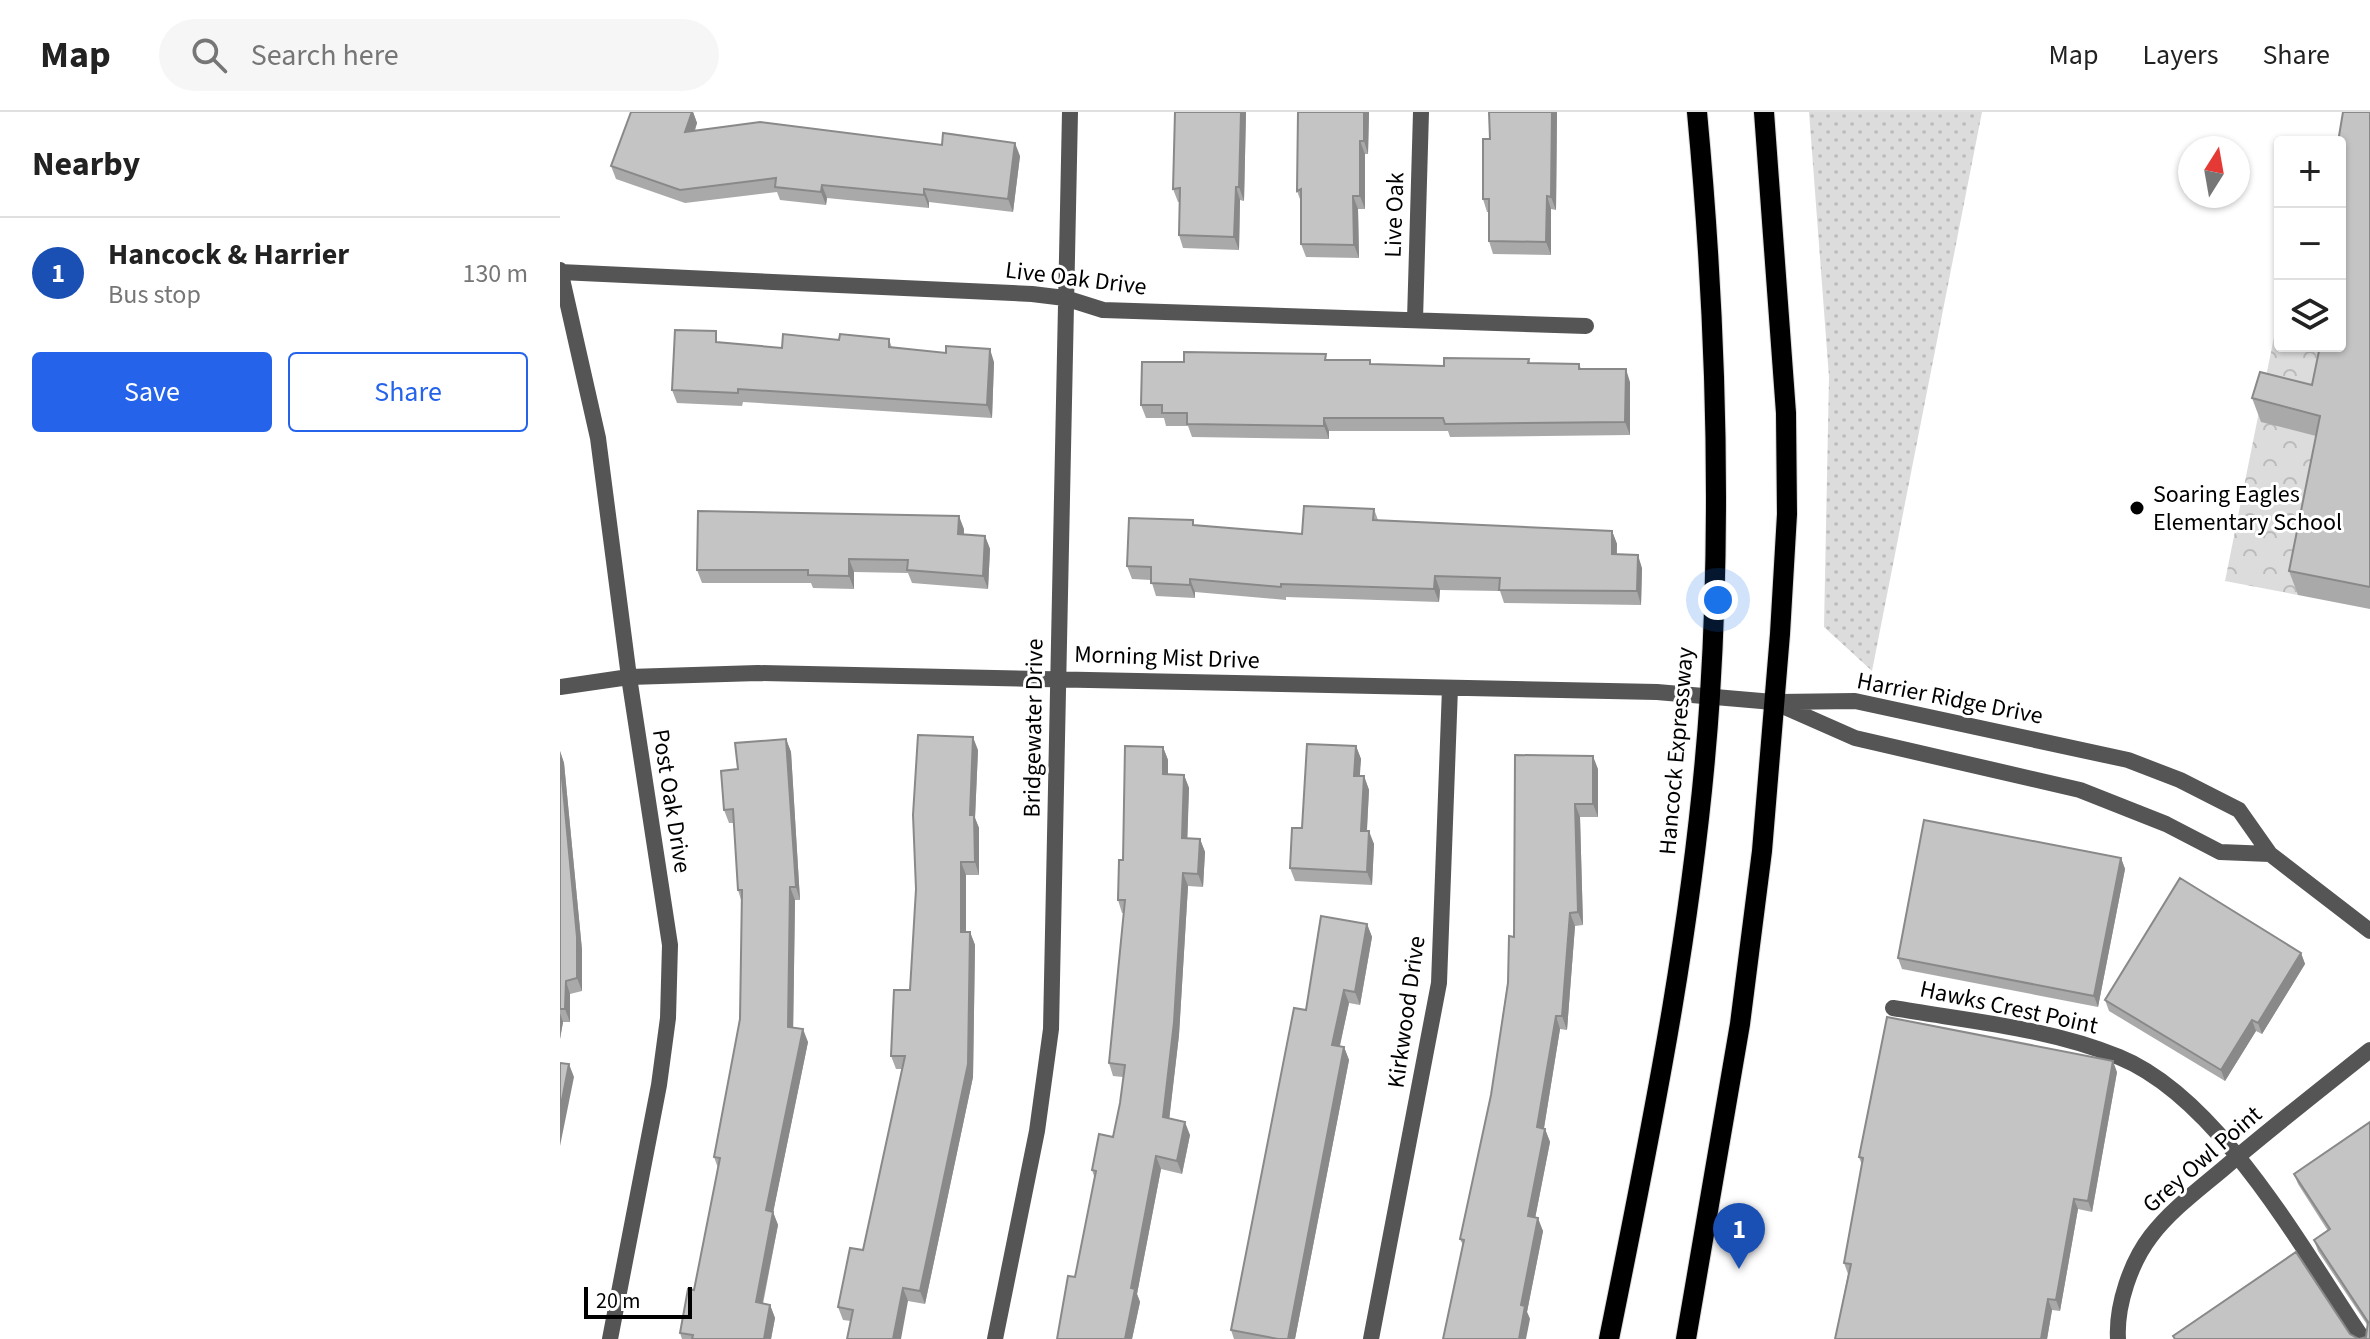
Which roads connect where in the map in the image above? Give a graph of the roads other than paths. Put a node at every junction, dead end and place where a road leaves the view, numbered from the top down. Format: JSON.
{"nodes":[{"id":1,"x":1070,"y":112,"type":"edge"},
{"id":2,"x":1421,"y":112,"type":"edge"},
{"id":3,"x":1697,"y":112,"type":"edge"},
{"id":4,"x":1764,"y":112,"type":"edge"},
{"id":5,"x":560,"y":271,"type":"edge"},
{"id":6,"x":1065,"y":298,"type":"junction"},
{"id":7,"x":1415,"y":320,"type":"junction"},
{"id":8,"x":1586,"y":326,"type":"dead end"},
{"id":9,"x":629,"y":677,"type":"junction"},
{"id":10,"x":1057,"y":677,"type":"junction"},
{"id":11,"x":560,"y":687,"type":"edge"},
{"id":12,"x":1450,"y":688,"type":"junction"},
{"id":13,"x":1710,"y":694,"type":"junction"},
{"id":14,"x":1773,"y":702,"type":"junction"},
{"id":15,"x":2270,"y":854,"type":"junction"},
{"id":16,"x":2370,"y":931,"type":"edge"},
{"id":17,"x":1893,"y":1008,"type":"dead end"},
{"id":18,"x":2370,"y":1050,"type":"edge"},
{"id":19,"x":2238,"y":1156,"type":"junction"},
{"id":20,"x":610,"y":1339,"type":"edge"},
{"id":21,"x":995,"y":1339,"type":"edge"},
{"id":22,"x":1371,"y":1339,"type":"edge"},
{"id":23,"x":1609,"y":1339,"type":"edge"},
{"id":24,"x":1686,"y":1339,"type":"edge"},
{"id":25,"x":2118,"y":1339,"type":"edge"},
{"id":26,"x":2363,"y":1339,"type":"edge"}],
"edges":[{"from":1,"to":6,"type":"street","name":"Bridgewater Drive"},
{"from":2,"to":7,"type":"street","name":"Live Oak"},
{"from":3,"to":13,"type":"main road","name":"Hancock Expressway"},
{"from":4,"to":14,"type":"main road"},
{"from":5,"to":6,"type":"street","name":"Live Oak Drive"},
{"from":5,"to":9,"type":"street","name":"Post Oak Drive"},
{"from":6,"to":7,"type":"street","name":"Live Oak Drive"},
{"from":6,"to":10,"type":"street","name":"Bridgewater Drive"},
{"from":7,"to":8,"type":"street","name":"Live Oak Drive"},
{"from":9,"to":10,"type":"street","name":"Morning Mist Drive"},
{"from":9,"to":11,"type":"street","name":"Morning Mist Drive"},
{"from":9,"to":20,"type":"street","name":"Post Oak Drive"},
{"from":10,"to":12,"type":"street","name":"Morning Mist Drive"},
{"from":10,"to":21,"type":"street","name":"Bridgewater Drive"},
{"from":12,"to":13,"type":"street","name":"Morning Mist Drive"},
{"from":12,"to":22,"type":"street","name":"Kirkwood Drive"},
{"from":13,"to":14,"type":"street","name":"Morning Mist Drive"},
{"from":13,"to":23,"type":"main road","name":"Hancock Expressway"},
{"from":14,"to":15,"type":"street"},
{"from":14,"to":15,"type":"street","name":"Harrier Ridge Drive"},
{"from":14,"to":24,"type":"main road"},
{"from":15,"to":16,"type":"street","name":"Harrier Ridge Drive"},
{"from":17,"to":19,"type":"street","name":"Hawks Crest Point"},
{"from":18,"to":19,"type":"street","name":"Grey Owl Point"},
{"from":19,"to":25,"type":"street","name":"Grey Owl Point"},
{"from":19,"to":26,"type":"street","name":"Hawks Crest Point"}]}
